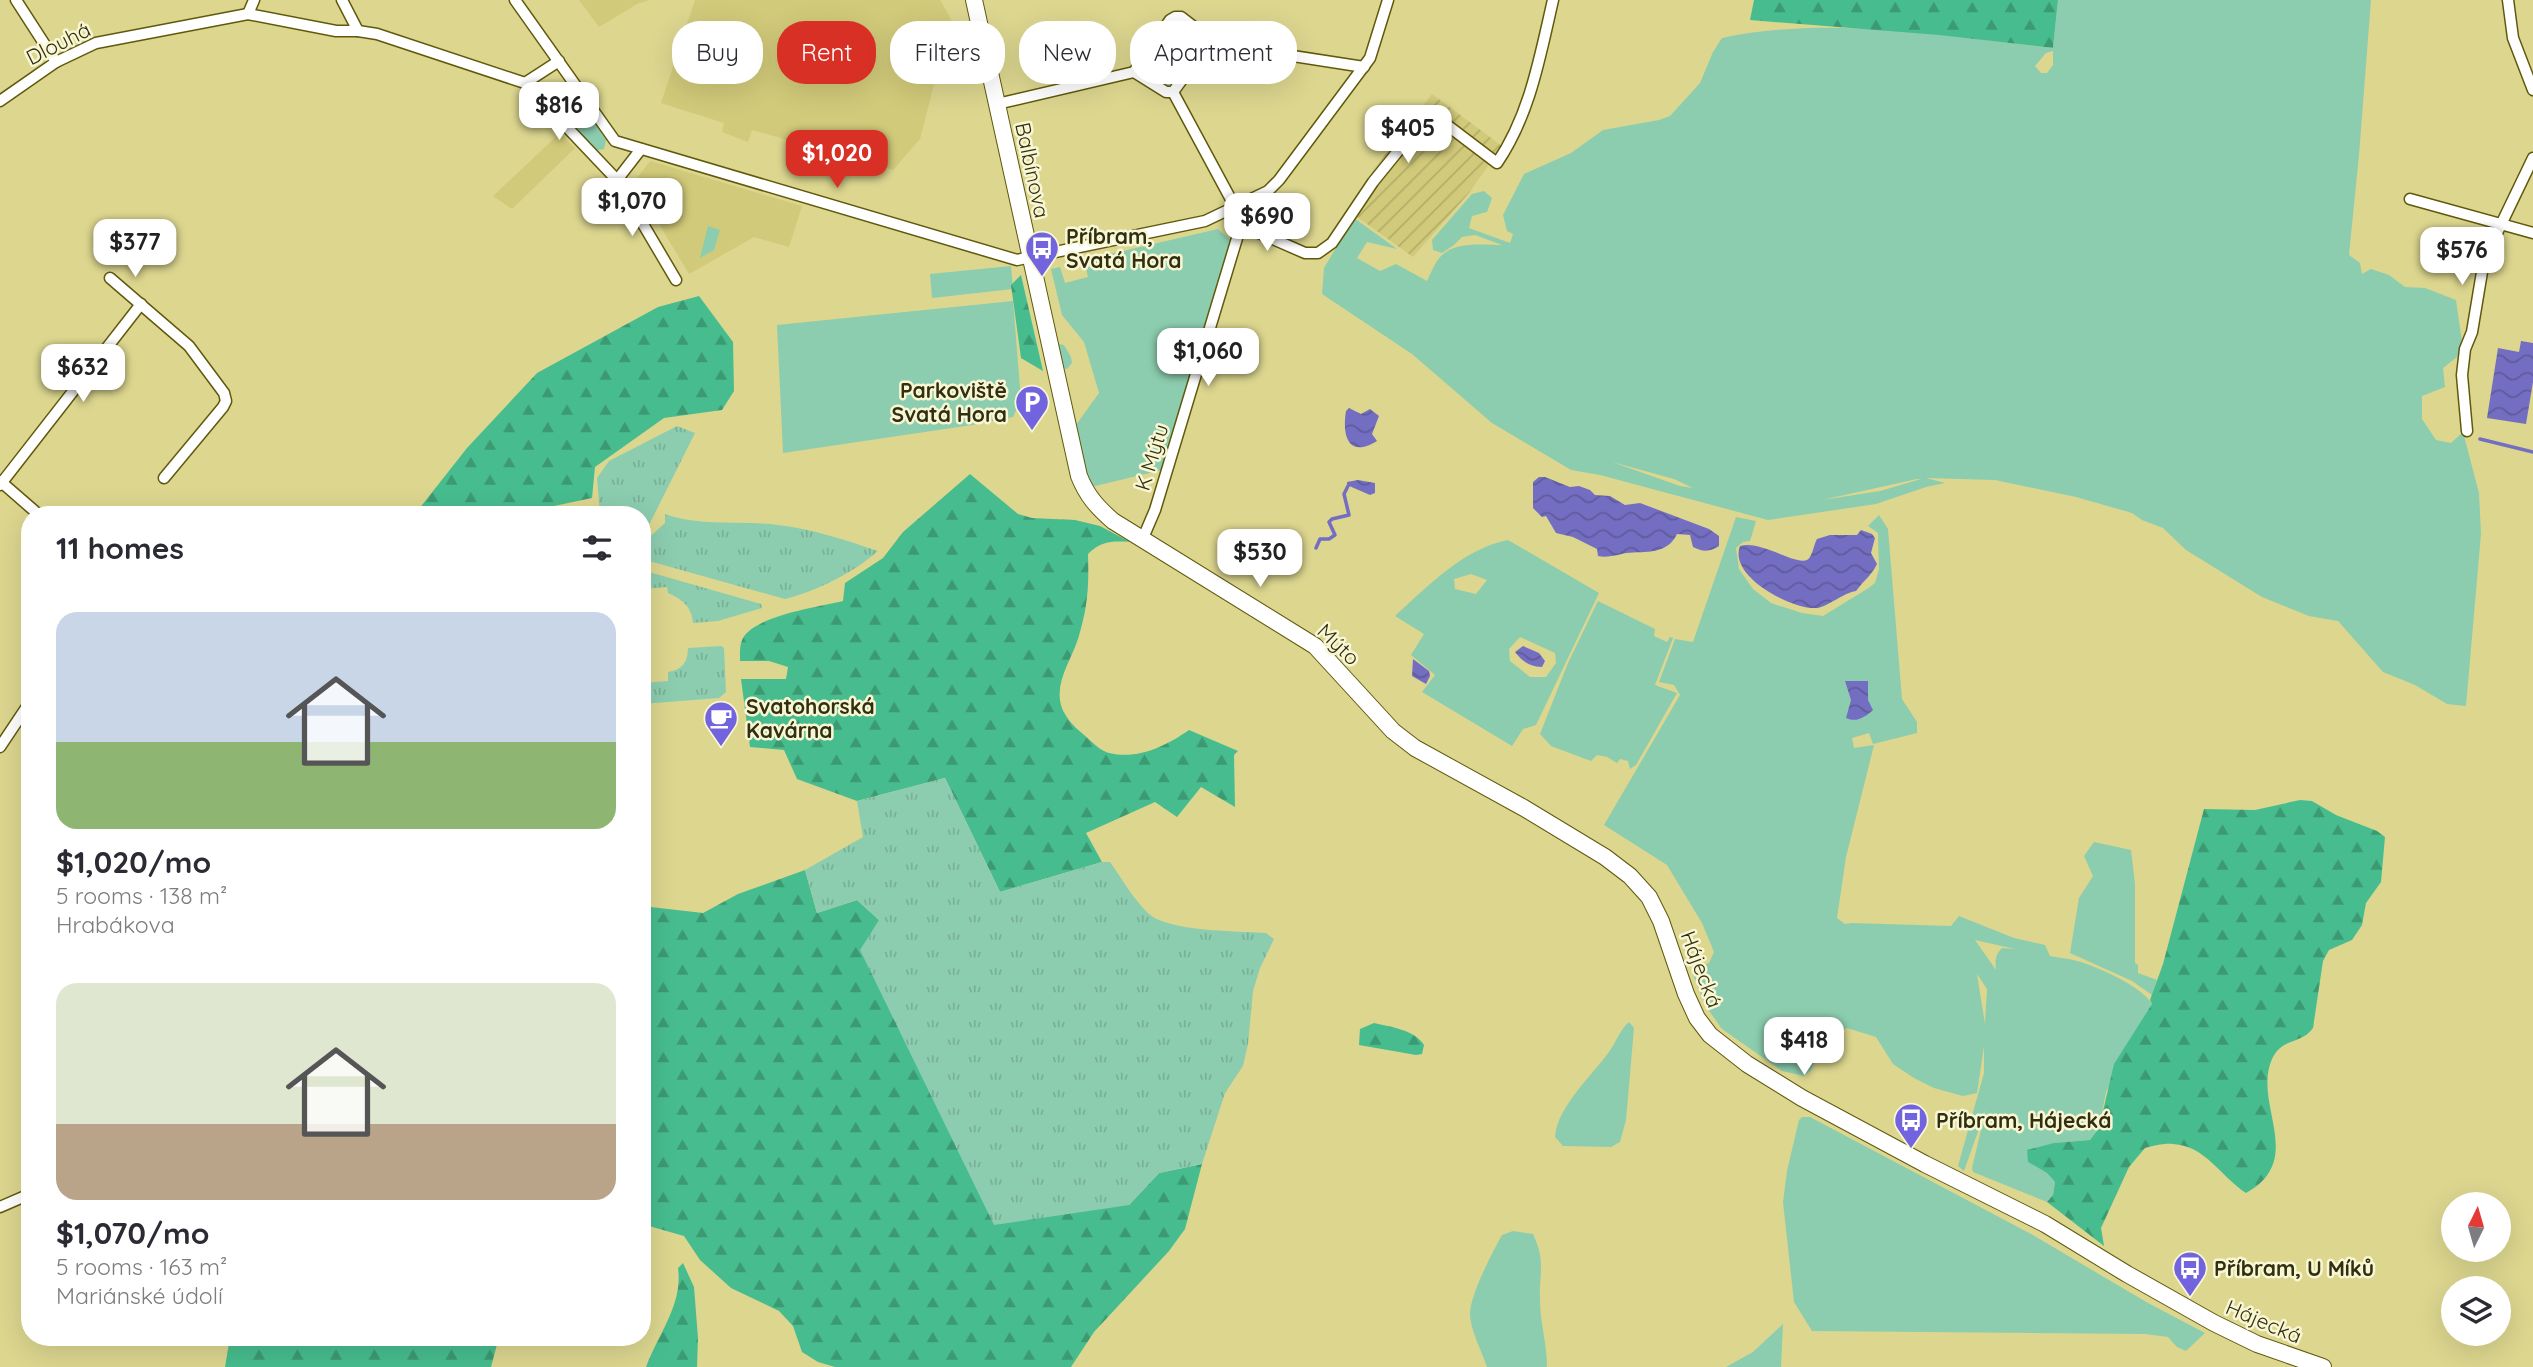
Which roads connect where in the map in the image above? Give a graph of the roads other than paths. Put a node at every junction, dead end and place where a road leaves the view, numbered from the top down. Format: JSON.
{"nodes":[{"id":1,"x":16,"y":0,"type":"edge"},
{"id":2,"x":254,"y":0,"type":"edge"},
{"id":3,"x":342,"y":0,"type":"edge"},
{"id":4,"x":515,"y":0,"type":"edge"},
{"id":5,"x":974,"y":0,"type":"edge"},
{"id":6,"x":1388,"y":0,"type":"edge"},
{"id":7,"x":1553,"y":0,"type":"edge"},
{"id":8,"x":2508,"y":0,"type":"edge"},
{"id":9,"x":248,"y":14,"type":"junction"},
{"id":10,"x":1169,"y":21,"type":"edge"},
{"id":11,"x":1186,"y":21,"type":"edge"},
{"id":12,"x":358,"y":31,"type":"junction"},
{"id":13,"x":1297,"y":57,"type":"edge"},
{"id":14,"x":559,"y":61,"type":"junction"},
{"id":15,"x":56,"y":62,"type":"junction"},
{"id":16,"x":1364,"y":67,"type":"junction"},
{"id":17,"x":1130,"y":73,"type":"edge"},
{"id":18,"x":525,"y":83,"type":"junction"},
{"id":19,"x":1154,"y":84,"type":"edge"},
{"id":20,"x":1179,"y":84,"type":"edge"},
{"id":21,"x":2533,"y":90,"type":"edge"},
{"id":22,"x":1173,"y":92,"type":"junction"},
{"id":23,"x":0,"y":101,"type":"edge"},
{"id":24,"x":997,"y":104,"type":"junction"},
{"id":25,"x":641,"y":149,"type":"junction"},
{"id":26,"x":2533,"y":158,"type":"edge"},
{"id":27,"x":617,"y":180,"type":"junction"},
{"id":28,"x":2410,"y":199,"type":"dead end"},
{"id":29,"x":1235,"y":207,"type":"junction"},
{"id":30,"x":2501,"y":224,"type":"junction"},
{"id":31,"x":1241,"y":225,"type":"junction"},
{"id":32,"x":2533,"y":233,"type":"edge"},
{"id":33,"x":1031,"y":258,"type":"junction"},
{"id":34,"x":110,"y":278,"type":"dead end"},
{"id":35,"x":676,"y":280,"type":"dead end"},
{"id":36,"x":141,"y":304,"type":"junction"},
{"id":37,"x":2467,"y":431,"type":"dead end"},
{"id":38,"x":164,"y":478,"type":"dead end"},
{"id":39,"x":1,"y":483,"type":"edge"},
{"id":40,"x":28,"y":506,"type":"edge"},
{"id":41,"x":1098,"y":508,"type":"joint"},
{"id":42,"x":1143,"y":538,"type":"junction"},
{"id":43,"x":1368,"y":704,"type":"joint"},
{"id":44,"x":21,"y":716,"type":"edge"},
{"id":45,"x":0,"y":747,"type":"edge"},
{"id":46,"x":21,"y":1198,"type":"edge"},
{"id":47,"x":0,"y":1207,"type":"edge"},
{"id":48,"x":2323,"y":1367,"type":"edge"}],
"edges":[{"from":1,"to":15,"type":"street"},
{"from":2,"to":9,"type":"street"},
{"from":3,"to":12,"type":"street"},
{"from":4,"to":14,"type":"street"},
{"from":5,"to":24,"type":"main road","name":"Balbínova"},
{"from":6,"to":16,"type":"street"},
{"from":7,"to":31,"type":"street"},
{"from":8,"to":21,"type":"street"},
{"from":9,"to":12,"type":"street"},
{"from":9,"to":15,"type":"street","name":"Dlouhá"},
{"from":10,"to":11,"type":"street"},
{"from":12,"to":18,"type":"street"},
{"from":13,"to":16,"type":"street"},
{"from":14,"to":18,"type":"street"},
{"from":14,"to":25,"type":"street"},
{"from":15,"to":23,"type":"street","name":"Dlouhá"},
{"from":16,"to":29,"type":"street"},
{"from":17,"to":24,"type":"street"},
{"from":18,"to":27,"type":"street"},
{"from":19,"to":22,"type":"street"},
{"from":20,"to":22,"type":"street"},
{"from":22,"to":29,"type":"street"},
{"from":24,"to":33,"type":"main road","name":"Balbínova"},
{"from":25,"to":27,"type":"street"},
{"from":25,"to":33,"type":"street"},
{"from":26,"to":30,"type":"street"},
{"from":27,"to":35,"type":"street"},
{"from":28,"to":30,"type":"street"},
{"from":29,"to":31,"type":"street"},
{"from":29,"to":33,"type":"street"},
{"from":30,"to":32,"type":"street"},
{"from":30,"to":37,"type":"street"},
{"from":31,"to":42,"type":"street","name":"K Mýtu"},
{"from":33,"to":41,"type":"main road","name":"Balbínova"},
{"from":34,"to":36,"type":"street"},
{"from":36,"to":38,"type":"street"},
{"from":36,"to":39,"type":"street"},
{"from":39,"to":40,"type":"street"},
{"from":41,"to":42,"type":"main road","name":"Mýto"},
{"from":42,"to":43,"type":"main road","name":"Mýto"},
{"from":43,"to":48,"type":"main road","name":"Hájecká"},
{"from":44,"to":45,"type":"street"},
{"from":46,"to":47,"type":"street"}]}
